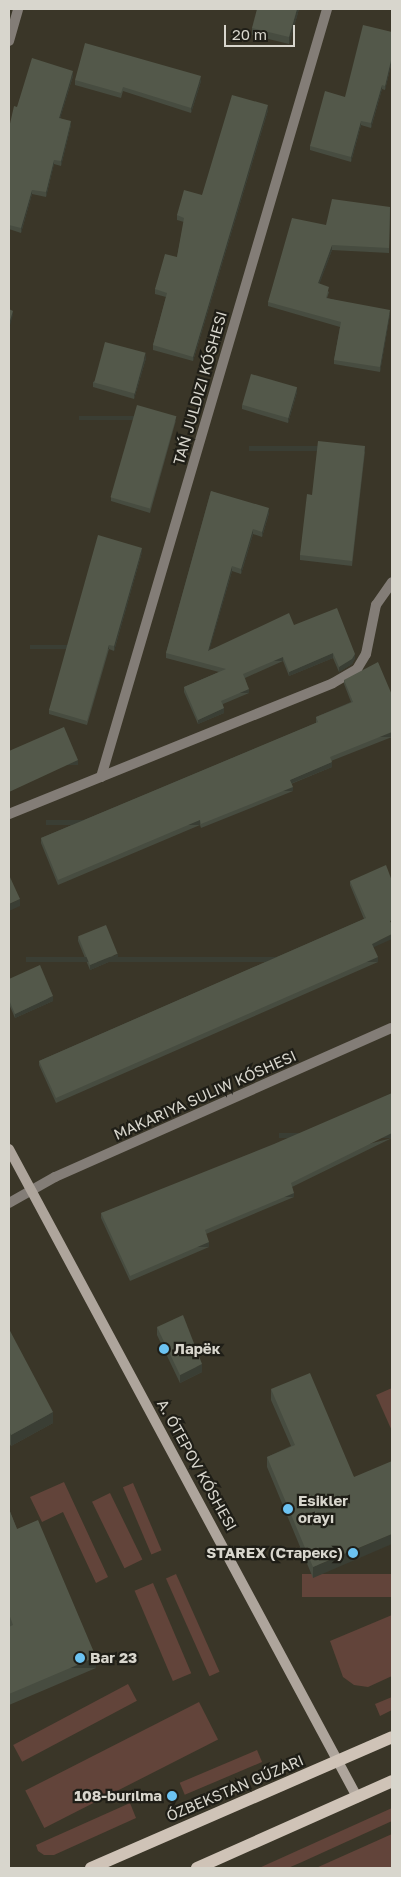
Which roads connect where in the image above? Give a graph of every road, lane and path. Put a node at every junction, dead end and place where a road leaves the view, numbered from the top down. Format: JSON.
{"nodes":[{"id":1,"x":18,"y":9,"type":"edge"},
{"id":2,"x":327,"y":9,"type":"edge"},
{"id":3,"x":9,"y":42,"type":"edge"},
{"id":4,"x":392,"y":582,"type":"edge"},
{"id":5,"x":101,"y":776,"type":"junction"},
{"id":6,"x":9,"y":814,"type":"edge"},
{"id":7,"x":392,"y":1028,"type":"edge"},
{"id":8,"x":9,"y":1149,"type":"edge"},
{"id":9,"x":30,"y":1190,"type":"junction"},
{"id":10,"x":9,"y":1203,"type":"edge"},
{"id":11,"x":392,"y":1737,"type":"edge"},
{"id":12,"x":339,"y":1761,"type":"junction"},
{"id":13,"x":392,"y":1781,"type":"edge"},
{"id":14,"x":357,"y":1797,"type":"junction"},
{"id":15,"x":91,"y":1868,"type":"edge"},
{"id":16,"x":197,"y":1868,"type":"edge"}],
"edges":[{"from":1,"to":3,"type":"street"},
{"from":2,"to":5,"type":"street"},
{"from":4,"to":5,"type":"street"},
{"from":5,"to":6,"type":"street"},
{"from":7,"to":9,"type":"street"},
{"from":8,"to":9,"type":"main road","name":"A. ÓTEPOV KÓSHESI"},
{"from":9,"to":10,"type":"street"},
{"from":9,"to":12,"type":"main road","name":"A. ÓTEPOV KÓSHESI"},
{"from":11,"to":12,"type":"main road"},
{"from":12,"to":14,"type":"main road","name":"A. ÓTEPOV KÓSHESI"},
{"from":12,"to":15,"type":"main road"},
{"from":13,"to":14,"type":"main road"},
{"from":14,"to":16,"type":"main road"}]}
